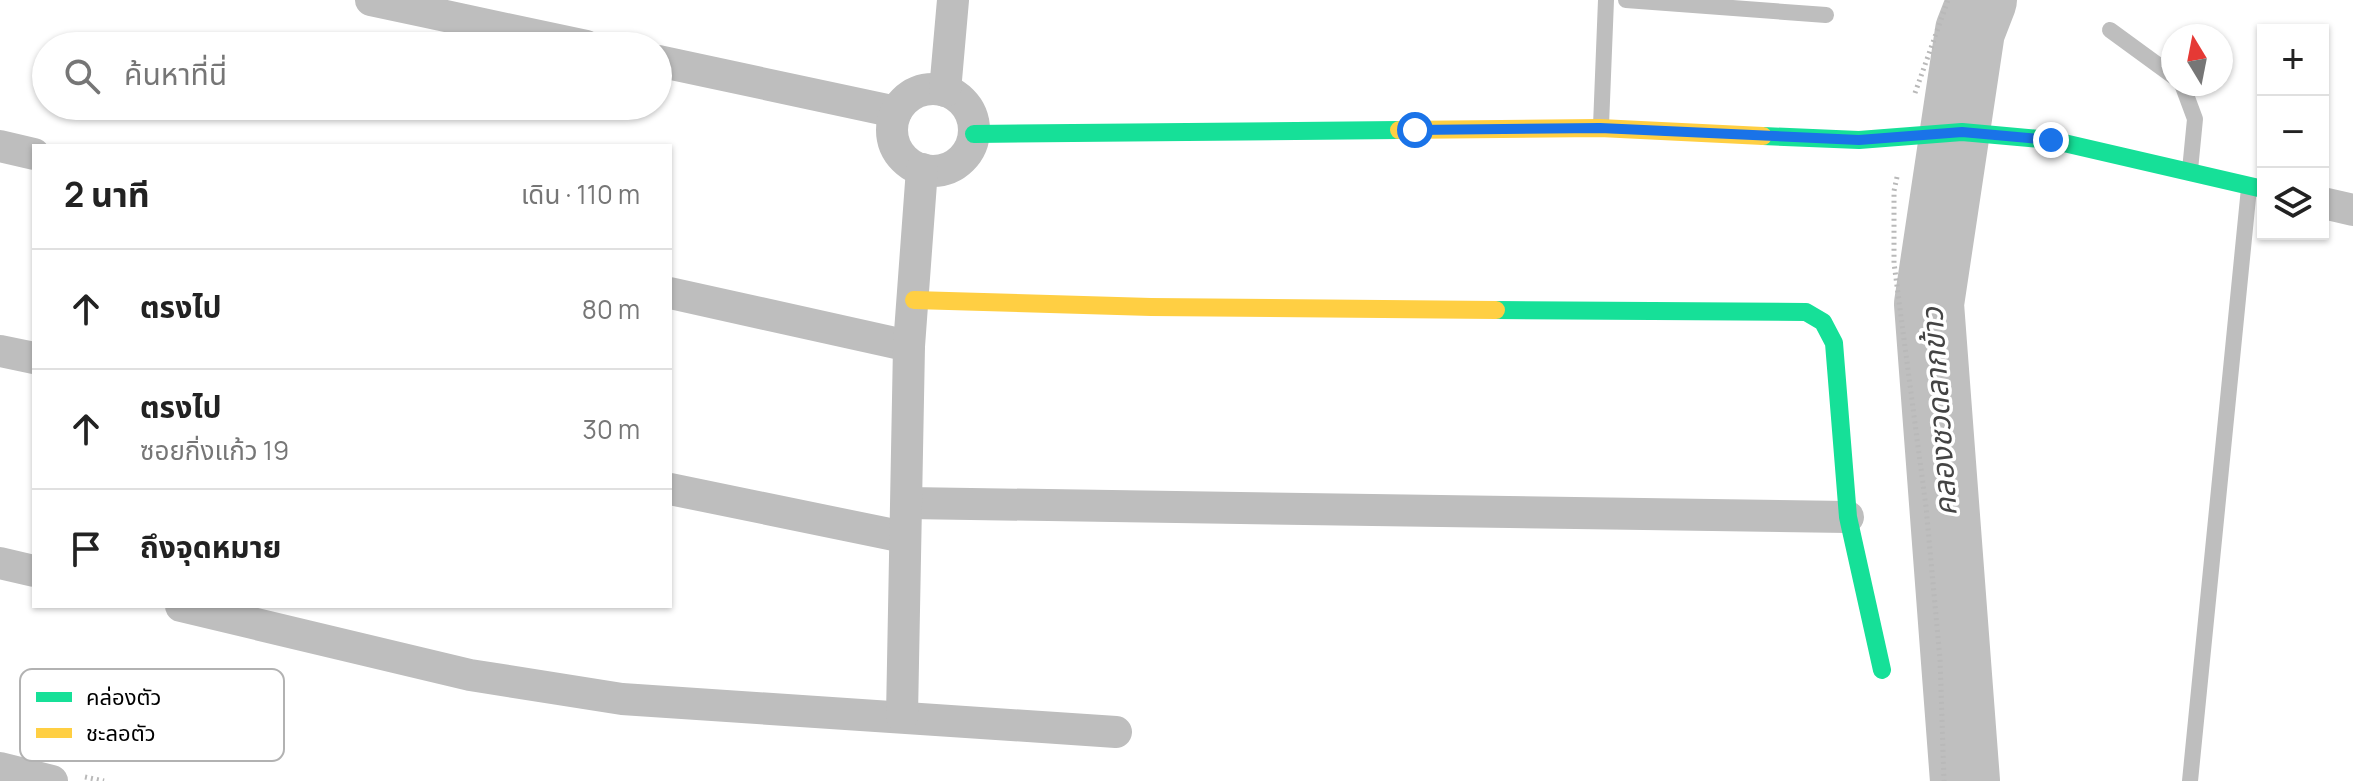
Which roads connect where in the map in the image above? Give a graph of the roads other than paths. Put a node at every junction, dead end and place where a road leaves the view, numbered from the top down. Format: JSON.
{"nodes":[{"id":1,"x":371,"y":0,"type":"edge"},
{"id":2,"x":953,"y":0,"type":"edge"},
{"id":3,"x":1606,"y":0,"type":"edge"},
{"id":4,"x":1626,"y":0,"type":"edge"},
{"id":5,"x":1826,"y":15,"type":"dead end"},
{"id":6,"x":2110,"y":30,"type":"dead end"},
{"id":7,"x":521,"y":32,"type":"edge"},
{"id":8,"x":672,"y":64,"type":"edge"},
{"id":9,"x":2161,"y":67,"type":"edge"},
{"id":10,"x":945,"y":91,"type":"junction"},
{"id":11,"x":2186,"y":96,"type":"edge"},
{"id":12,"x":896,"y":112,"type":"junction"},
{"id":13,"x":1600,"y":128,"type":"junction"},
{"id":14,"x":974,"y":134,"type":"junction"},
{"id":15,"x":0,"y":146,"type":"edge"},
{"id":16,"x":32,"y":154,"type":"edge"},
{"id":17,"x":922,"y":169,"type":"junction"},
{"id":18,"x":2190,"y":172,"type":"junction"},
{"id":19,"x":2256,"y":188,"type":"edge"},
{"id":20,"x":2329,"y":204,"type":"edge"},
{"id":21,"x":2353,"y":210,"type":"edge"},
{"id":22,"x":672,"y":293,"type":"edge"},
{"id":23,"x":914,"y":300,"type":"junction"},
{"id":24,"x":909,"y":346,"type":"junction"},
{"id":25,"x":0,"y":351,"type":"edge"},
{"id":26,"x":32,"y":358,"type":"edge"},
{"id":27,"x":672,"y":489,"type":"edge"},
{"id":28,"x":908,"y":503,"type":"junction"},
{"id":29,"x":1848,"y":517,"type":"junction"},
{"id":30,"x":904,"y":537,"type":"junction"},
{"id":31,"x":0,"y":563,"type":"edge"},
{"id":32,"x":32,"y":571,"type":"edge"},
{"id":33,"x":189,"y":608,"type":"edge"},
{"id":34,"x":1882,"y":670,"type":"dead end"},
{"id":35,"x":902,"y":716,"type":"junction"},
{"id":36,"x":1116,"y":732,"type":"dead end"},
{"id":37,"x":0,"y":768,"type":"edge"},
{"id":38,"x":52,"y":781,"type":"edge"},
{"id":39,"x":2190,"y":781,"type":"edge"}],
"edges":[{"from":1,"to":7,"type":"street"},
{"from":2,"to":10,"type":"street"},
{"from":3,"to":13,"type":"lane"},
{"from":4,"to":5,"type":"lane"},
{"from":6,"to":9,"type":"lane"},
{"from":8,"to":12,"type":"street"},
{"from":10,"to":12,"type":"street"},
{"from":10,"to":14,"type":"street"},
{"from":11,"to":18,"type":"lane"},
{"from":12,"to":17,"type":"street"},
{"from":13,"to":14,"type":"street"},
{"from":13,"to":18,"type":"street"},
{"from":14,"to":17,"type":"street"},
{"from":15,"to":16,"type":"street"},
{"from":17,"to":23,"type":"street"},
{"from":18,"to":19,"type":"street"},
{"from":19,"to":39,"type":"lane"},
{"from":20,"to":21,"type":"street"},
{"from":22,"to":24,"type":"street"},
{"from":23,"to":24,"type":"street"},
{"from":23,"to":29,"type":"street"},
{"from":24,"to":28,"type":"street"},
{"from":25,"to":26,"type":"street"},
{"from":27,"to":30,"type":"street"},
{"from":28,"to":29,"type":"street"},
{"from":28,"to":30,"type":"street"},
{"from":29,"to":34,"type":"street"},
{"from":30,"to":35,"type":"street"},
{"from":31,"to":32,"type":"street"},
{"from":33,"to":35,"type":"street"},
{"from":35,"to":36,"type":"street"},
{"from":37,"to":38,"type":"street"}]}
